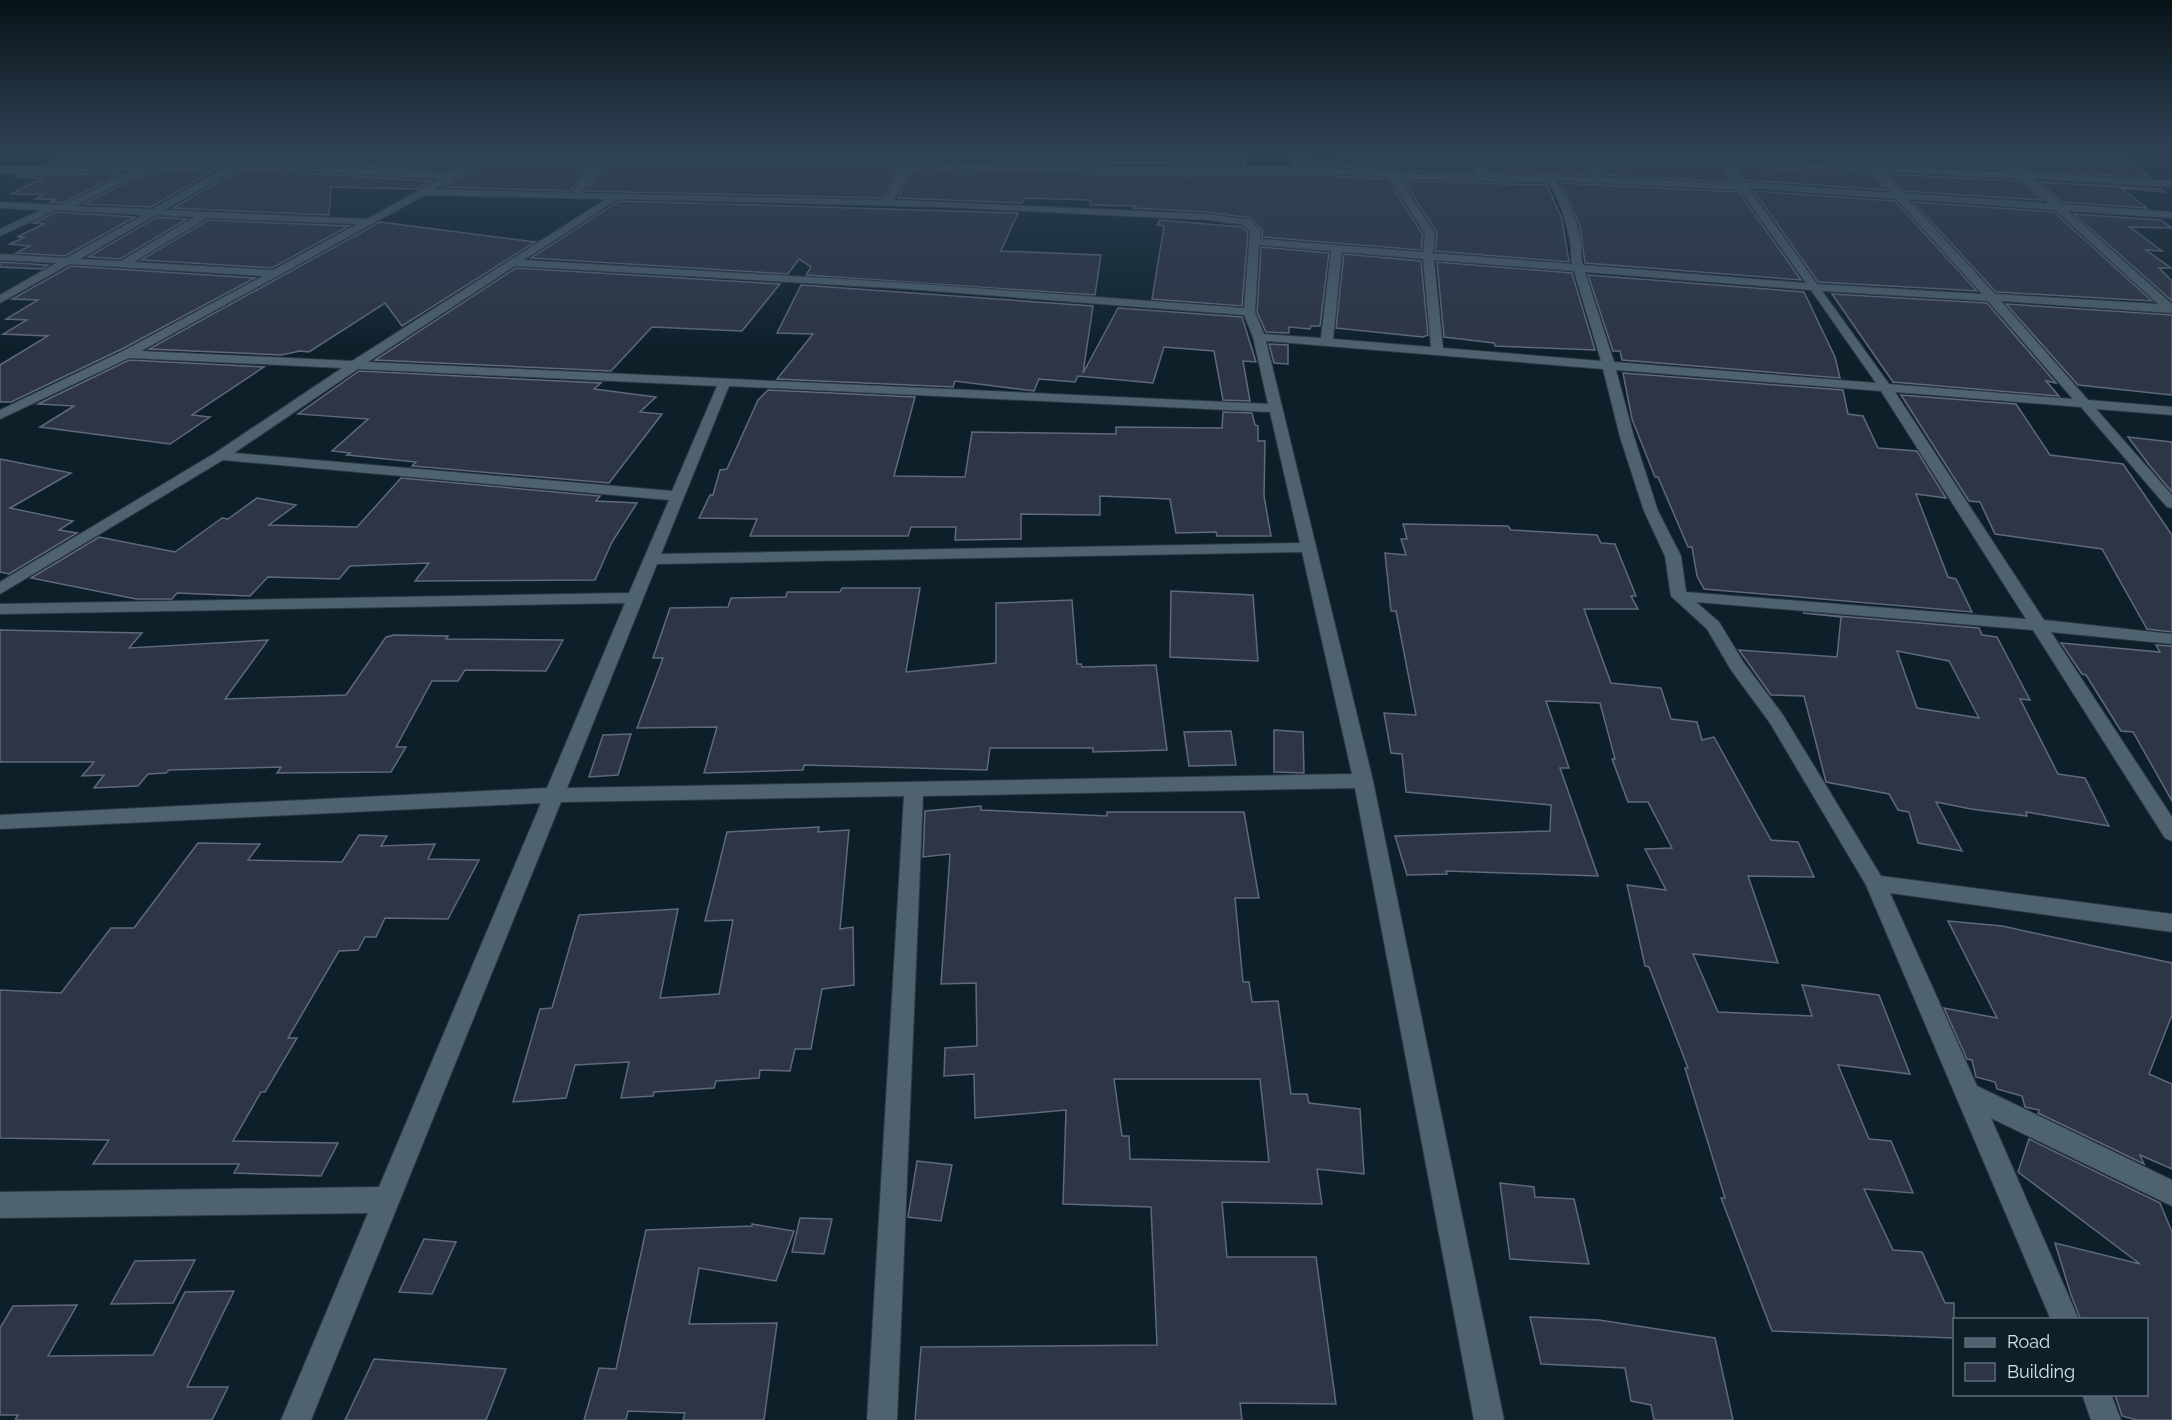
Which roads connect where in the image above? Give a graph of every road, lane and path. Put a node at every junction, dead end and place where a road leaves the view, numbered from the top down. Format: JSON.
{"nodes":[{"id":1,"x":29,"y":219,"type":"edge"},
{"id":2,"x":142,"y":219,"type":"edge"},
{"id":3,"x":198,"y":219,"type":"edge"},
{"id":4,"x":321,"y":219,"type":"edge"},
{"id":5,"x":375,"y":219,"type":"edge"},
{"id":6,"x":581,"y":219,"type":"edge"},
{"id":7,"x":1225,"y":219,"type":"edge"},
{"id":8,"x":1421,"y":219,"type":"edge"},
{"id":9,"x":1568,"y":219,"type":"edge"},
{"id":10,"x":1765,"y":219,"type":"edge"},
{"id":11,"x":1921,"y":219,"type":"edge"},
{"id":12,"x":2071,"y":219,"type":"edge"},
{"id":13,"x":370,"y":222,"type":"junction"},
{"id":14,"x":0,"y":233,"type":"edge"},
{"id":15,"x":1255,"y":242,"type":"junction"},
{"id":16,"x":1337,"y":248,"type":"junction"},
{"id":17,"x":1428,"y":255,"type":"junction"},
{"id":18,"x":0,"y":257,"type":"edge"},
{"id":19,"x":68,"y":260,"type":"junction"},
{"id":20,"x":513,"y":263,"type":"junction"},
{"id":21,"x":123,"y":264,"type":"junction"},
{"id":22,"x":1578,"y":267,"type":"junction"},
{"id":23,"x":275,"y":273,"type":"junction"},
{"id":24,"x":1813,"y":287,"type":"junction"},
{"id":25,"x":1992,"y":298,"type":"junction"},
{"id":26,"x":0,"y":300,"type":"edge"},
{"id":27,"x":2171,"y":309,"type":"edge"},
{"id":28,"x":1248,"y":312,"type":"junction"},
{"id":29,"x":1259,"y":337,"type":"junction"},
{"id":30,"x":1327,"y":342,"type":"junction"},
{"id":31,"x":1437,"y":352,"type":"junction"},
{"id":32,"x":127,"y":354,"type":"junction"},
{"id":33,"x":356,"y":364,"type":"junction"},
{"id":34,"x":1609,"y":366,"type":"junction"},
{"id":35,"x":726,"y":381,"type":"junction"},
{"id":36,"x":1885,"y":387,"type":"junction"},
{"id":37,"x":2082,"y":403,"type":"junction"},
{"id":38,"x":1276,"y":408,"type":"junction"},
{"id":39,"x":2172,"y":411,"type":"edge"},
{"id":40,"x":0,"y":416,"type":"edge"},
{"id":41,"x":220,"y":456,"type":"junction"},
{"id":42,"x":677,"y":496,"type":"junction"},
{"id":43,"x":2172,"y":504,"type":"edge"},
{"id":44,"x":1309,"y":547,"type":"junction"},
{"id":45,"x":652,"y":559,"type":"junction"},
{"id":46,"x":0,"y":589,"type":"edge"},
{"id":47,"x":1679,"y":596,"type":"junction"},
{"id":48,"x":636,"y":598,"type":"junction"},
{"id":49,"x":0,"y":609,"type":"edge"},
{"id":50,"x":2037,"y":625,"type":"junction"},
{"id":51,"x":2172,"y":639,"type":"edge"},
{"id":52,"x":1363,"y":781,"type":"junction"},
{"id":53,"x":914,"y":788,"type":"junction"},
{"id":54,"x":555,"y":795,"type":"junction"},
{"id":55,"x":0,"y":822,"type":"edge"},
{"id":56,"x":2172,"y":833,"type":"edge"},
{"id":57,"x":1875,"y":884,"type":"junction"},
{"id":58,"x":2172,"y":923,"type":"edge"},
{"id":59,"x":1966,"y":1093,"type":"junction"},
{"id":60,"x":2172,"y":1193,"type":"edge"},
{"id":61,"x":387,"y":1200,"type":"junction"},
{"id":62,"x":2,"y":1208,"type":"edge"},
{"id":63,"x":2064,"y":1318,"type":"edge"},
{"id":64,"x":2096,"y":1396,"type":"edge"},
{"id":65,"x":296,"y":1420,"type":"edge"},
{"id":66,"x":882,"y":1420,"type":"edge"},
{"id":67,"x":1489,"y":1420,"type":"edge"},
{"id":68,"x":2106,"y":1420,"type":"edge"}],
"edges":[{"from":1,"to":14,"type":"street"},
{"from":2,"to":19,"type":"street"},
{"from":3,"to":21,"type":"street"},
{"from":4,"to":13,"type":"street"},
{"from":5,"to":13,"type":"street"},
{"from":6,"to":20,"type":"street"},
{"from":7,"to":15,"type":"street"},
{"from":8,"to":17,"type":"street"},
{"from":9,"to":22,"type":"street"},
{"from":10,"to":24,"type":"street"},
{"from":11,"to":25,"type":"street"},
{"from":12,"to":27,"type":"street"},
{"from":13,"to":23,"type":"street"},
{"from":15,"to":16,"type":"street"},
{"from":15,"to":28,"type":"street"},
{"from":16,"to":17,"type":"street"},
{"from":16,"to":30,"type":"street"},
{"from":17,"to":22,"type":"street"},
{"from":17,"to":31,"type":"street"},
{"from":18,"to":19,"type":"street"},
{"from":19,"to":21,"type":"street"},
{"from":19,"to":26,"type":"street"},
{"from":20,"to":28,"type":"street"},
{"from":20,"to":33,"type":"street"},
{"from":21,"to":23,"type":"street"},
{"from":22,"to":24,"type":"street"},
{"from":22,"to":34,"type":"street"},
{"from":23,"to":32,"type":"street"},
{"from":24,"to":25,"type":"street"},
{"from":24,"to":36,"type":"street"},
{"from":25,"to":27,"type":"street"},
{"from":25,"to":37,"type":"street"},
{"from":28,"to":29,"type":"street"},
{"from":29,"to":30,"type":"street"},
{"from":29,"to":38,"type":"street"},
{"from":30,"to":31,"type":"street"},
{"from":31,"to":34,"type":"street"},
{"from":32,"to":33,"type":"street"},
{"from":32,"to":40,"type":"street"},
{"from":33,"to":35,"type":"street"},
{"from":33,"to":41,"type":"street"},
{"from":34,"to":36,"type":"street"},
{"from":34,"to":47,"type":"street"},
{"from":35,"to":38,"type":"street"},
{"from":35,"to":42,"type":"street"},
{"from":36,"to":37,"type":"street"},
{"from":36,"to":50,"type":"street"},
{"from":37,"to":39,"type":"street"},
{"from":37,"to":43,"type":"street"},
{"from":38,"to":44,"type":"street"},
{"from":41,"to":42,"type":"street"},
{"from":41,"to":46,"type":"street"},
{"from":42,"to":45,"type":"street"},
{"from":44,"to":45,"type":"street"},
{"from":44,"to":52,"type":"street"},
{"from":45,"to":48,"type":"street"},
{"from":47,"to":50,"type":"street"},
{"from":47,"to":57,"type":"street"},
{"from":48,"to":49,"type":"street"},
{"from":48,"to":54,"type":"street"},
{"from":50,"to":51,"type":"street"},
{"from":50,"to":56,"type":"street"},
{"from":52,"to":53,"type":"street"},
{"from":52,"to":67,"type":"street"},
{"from":53,"to":54,"type":"street"},
{"from":53,"to":66,"type":"street"},
{"from":54,"to":55,"type":"street"},
{"from":54,"to":61,"type":"street"},
{"from":57,"to":58,"type":"street"},
{"from":57,"to":59,"type":"street"},
{"from":59,"to":60,"type":"street"},
{"from":59,"to":63,"type":"street"},
{"from":61,"to":62,"type":"street"},
{"from":61,"to":65,"type":"street"},
{"from":64,"to":68,"type":"street"}]}
